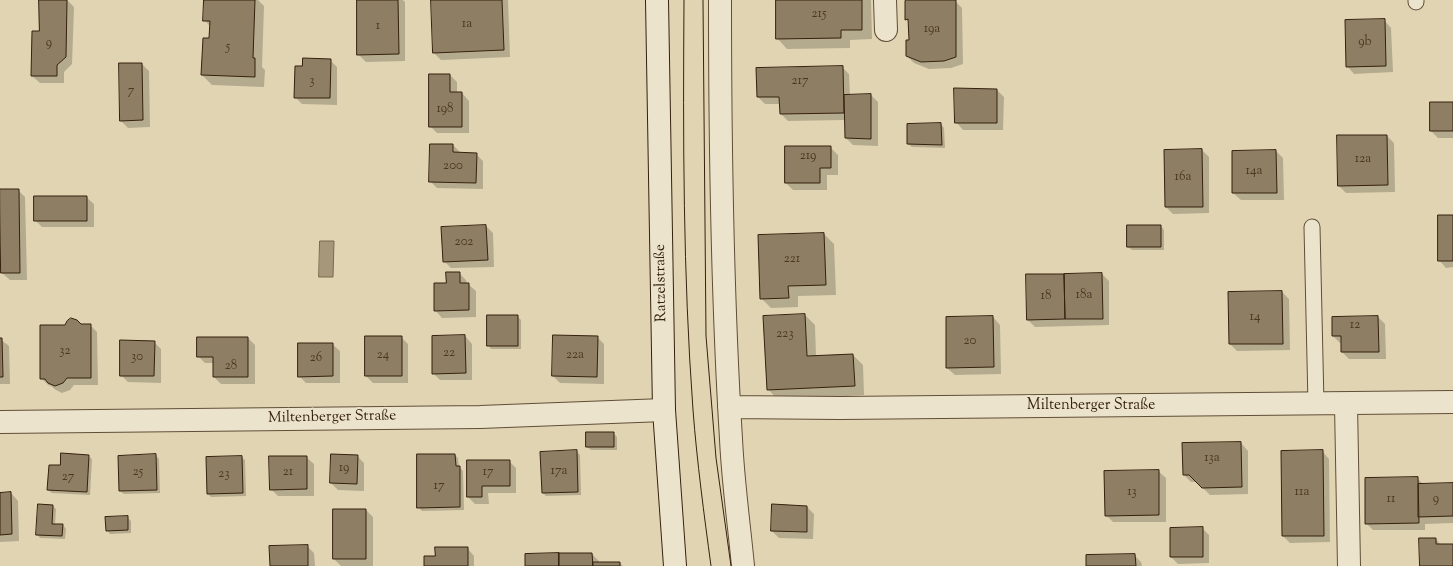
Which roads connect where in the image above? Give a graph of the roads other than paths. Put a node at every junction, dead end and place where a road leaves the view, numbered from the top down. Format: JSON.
{"nodes":[{"id":1,"x":657,"y":0,"type":"edge"},
{"id":2,"x":720,"y":0,"type":"edge"},
{"id":3,"x":885,"y":0,"type":"edge"},
{"id":4,"x":886,"y":30,"type":"dead end"},
{"id":5,"x":1312,"y":227,"type":"dead end"},
{"id":6,"x":1453,"y":402,"type":"edge"},
{"id":7,"x":1316,"y":404,"type":"junction"},
{"id":8,"x":1346,"y":404,"type":"junction"},
{"id":9,"x":729,"y":407,"type":"junction"},
{"id":10,"x":664,"y":410,"type":"junction"},
{"id":11,"x":0,"y":422,"type":"edge"},
{"id":12,"x":675,"y":566,"type":"edge"},
{"id":13,"x":743,"y":566,"type":"edge"},
{"id":14,"x":1348,"y":566,"type":"edge"}],
"edges":[{"from":1,"to":10,"type":"street","name":"Ratzelstraße"},
{"from":2,"to":9,"type":"street"},
{"from":3,"to":4,"type":"street"},
{"from":5,"to":7,"type":"lane"},
{"from":6,"to":8,"type":"street","name":"Miltenberger Straße"},
{"from":7,"to":8,"type":"street","name":"Miltenberger Straße"},
{"from":7,"to":9,"type":"street","name":"Miltenberger Straße"},
{"from":8,"to":14,"type":"street"},
{"from":9,"to":13,"type":"street"},
{"from":10,"to":11,"type":"street","name":"Miltenberger Straße"},
{"from":10,"to":12,"type":"street","name":"Ratzelstraße"}]}
